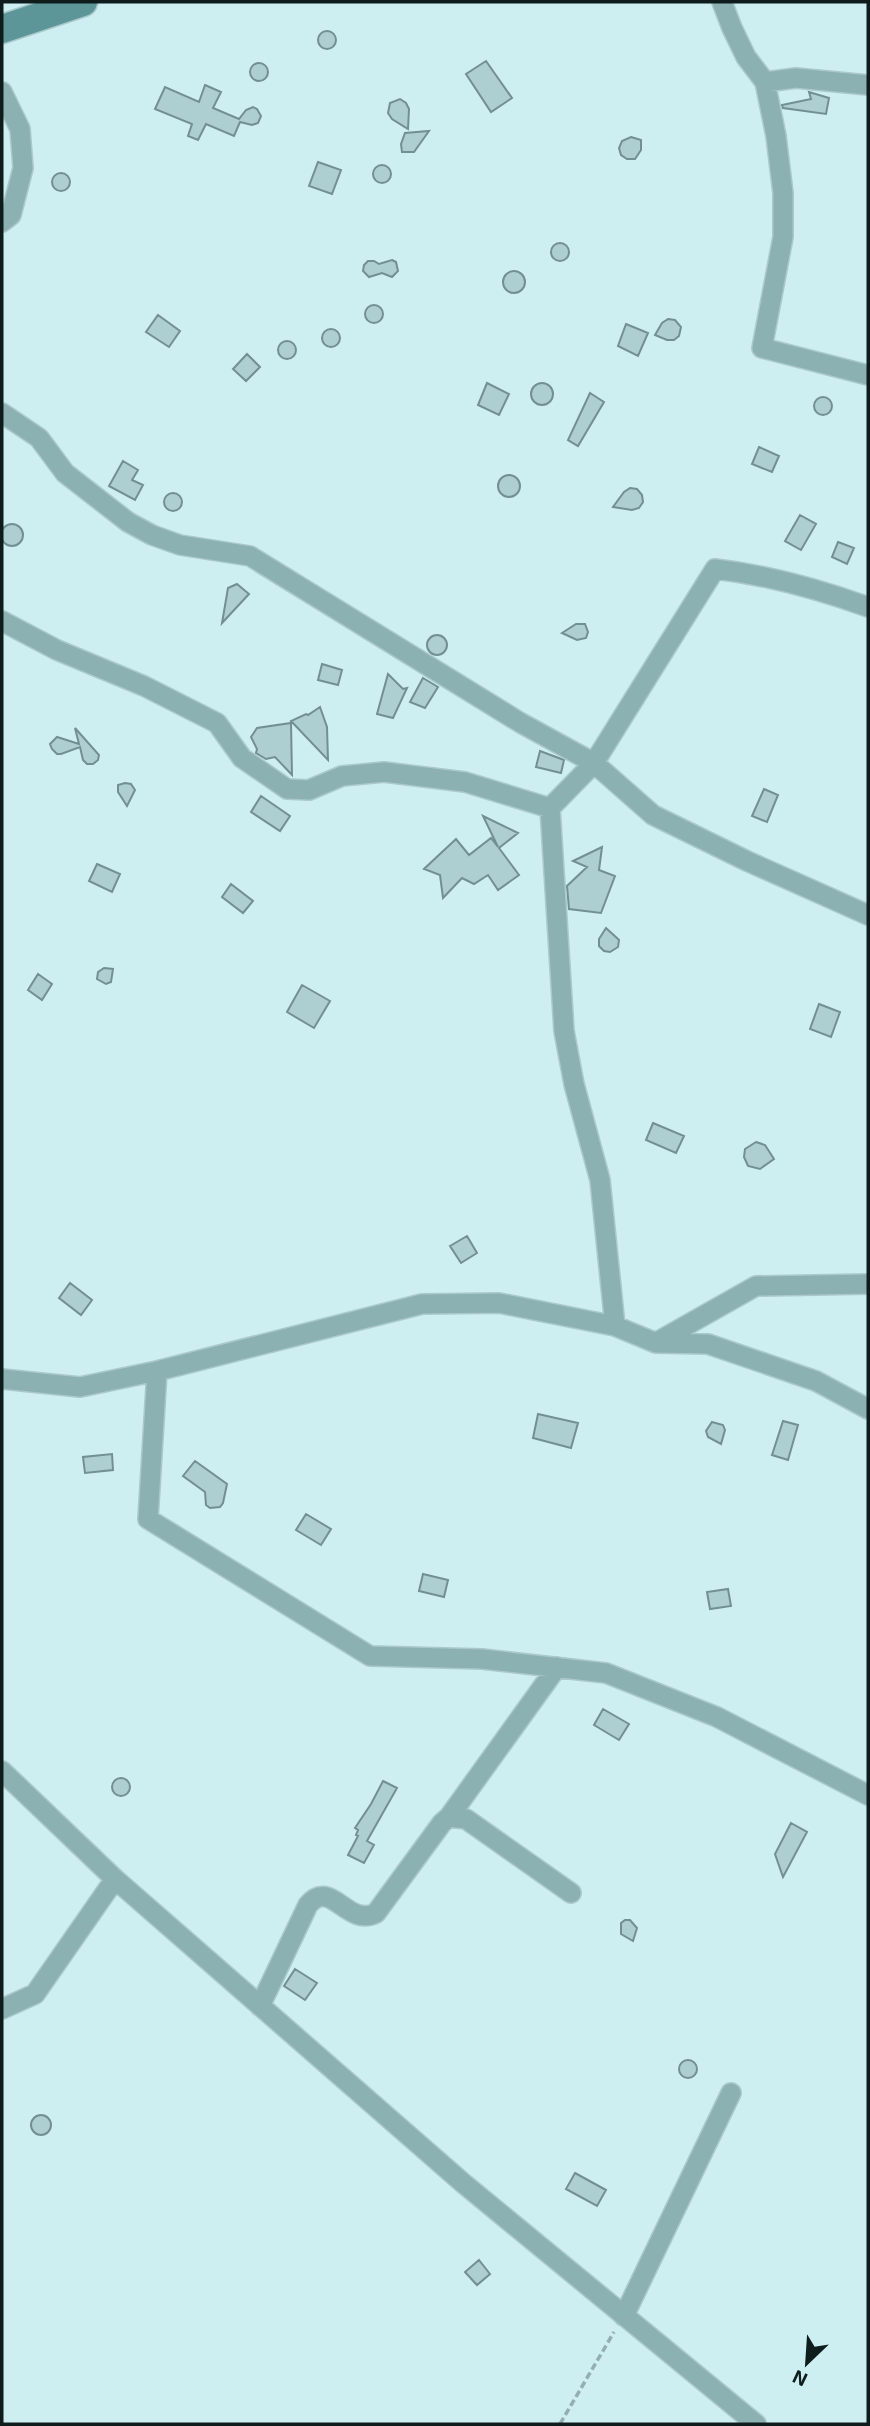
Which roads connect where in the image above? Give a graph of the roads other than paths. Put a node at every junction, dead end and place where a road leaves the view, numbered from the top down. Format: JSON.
{"nodes":[{"id":1,"x":83,"y":2,"type":"edge"},
{"id":2,"x":722,"y":2,"type":"edge"},
{"id":3,"x":2,"y":29,"type":"edge"},
{"id":4,"x":765,"y":82,"type":"junction"},
{"id":5,"x":868,"y":85,"type":"edge"},
{"id":6,"x":2,"y":92,"type":"edge"},
{"id":7,"x":2,"y":222,"type":"edge"},
{"id":8,"x":868,"y":375,"type":"edge"},
{"id":9,"x":2,"y":413,"type":"edge"},
{"id":10,"x":868,"y":607,"type":"edge"},
{"id":11,"x":2,"y":621,"type":"edge"},
{"id":12,"x":594,"y":762,"type":"junction"},
{"id":13,"x":550,"y":808,"type":"junction"},
{"id":14,"x":868,"y":915,"type":"edge"},
{"id":15,"x":868,"y":1284,"type":"edge"},
{"id":16,"x":615,"y":1326,"type":"junction"},
{"id":17,"x":656,"y":1343,"type":"junction"},
{"id":18,"x":157,"y":1371,"type":"junction"},
{"id":19,"x":2,"y":1379,"type":"edge"},
{"id":20,"x":868,"y":1409,"type":"edge"},
{"id":21,"x":557,"y":1667,"type":"junction"},
{"id":22,"x":2,"y":1771,"type":"edge"},
{"id":23,"x":868,"y":1795,"type":"edge"},
{"id":24,"x":449,"y":1817,"type":"junction"},
{"id":25,"x":115,"y":1879,"type":"junction"},
{"id":26,"x":571,"y":1893,"type":"dead end"},
{"id":27,"x":260,"y":2006,"type":"junction"},
{"id":28,"x":2,"y":2010,"type":"edge"},
{"id":29,"x":731,"y":2093,"type":"dead end"},
{"id":30,"x":624,"y":2316,"type":"junction"},
{"id":31,"x":756,"y":2424,"type":"edge"}],
"edges":[{"from":1,"to":3,"type":"main road"},
{"from":2,"to":4,"type":"street"},
{"from":4,"to":5,"type":"street"},
{"from":4,"to":8,"type":"street"},
{"from":6,"to":7,"type":"street"},
{"from":9,"to":12,"type":"street"},
{"from":10,"to":12,"type":"street"},
{"from":11,"to":13,"type":"street"},
{"from":12,"to":13,"type":"street"},
{"from":12,"to":14,"type":"street"},
{"from":13,"to":16,"type":"street"},
{"from":15,"to":17,"type":"street"},
{"from":16,"to":17,"type":"street"},
{"from":16,"to":18,"type":"street"},
{"from":17,"to":20,"type":"street"},
{"from":18,"to":19,"type":"street"},
{"from":18,"to":21,"type":"street"},
{"from":21,"to":23,"type":"street"},
{"from":21,"to":24,"type":"street"},
{"from":22,"to":25,"type":"street"},
{"from":24,"to":26,"type":"street"},
{"from":24,"to":27,"type":"street"},
{"from":25,"to":27,"type":"street"},
{"from":25,"to":28,"type":"street"},
{"from":27,"to":30,"type":"street"},
{"from":29,"to":30,"type":"street"},
{"from":30,"to":31,"type":"street"}]}
